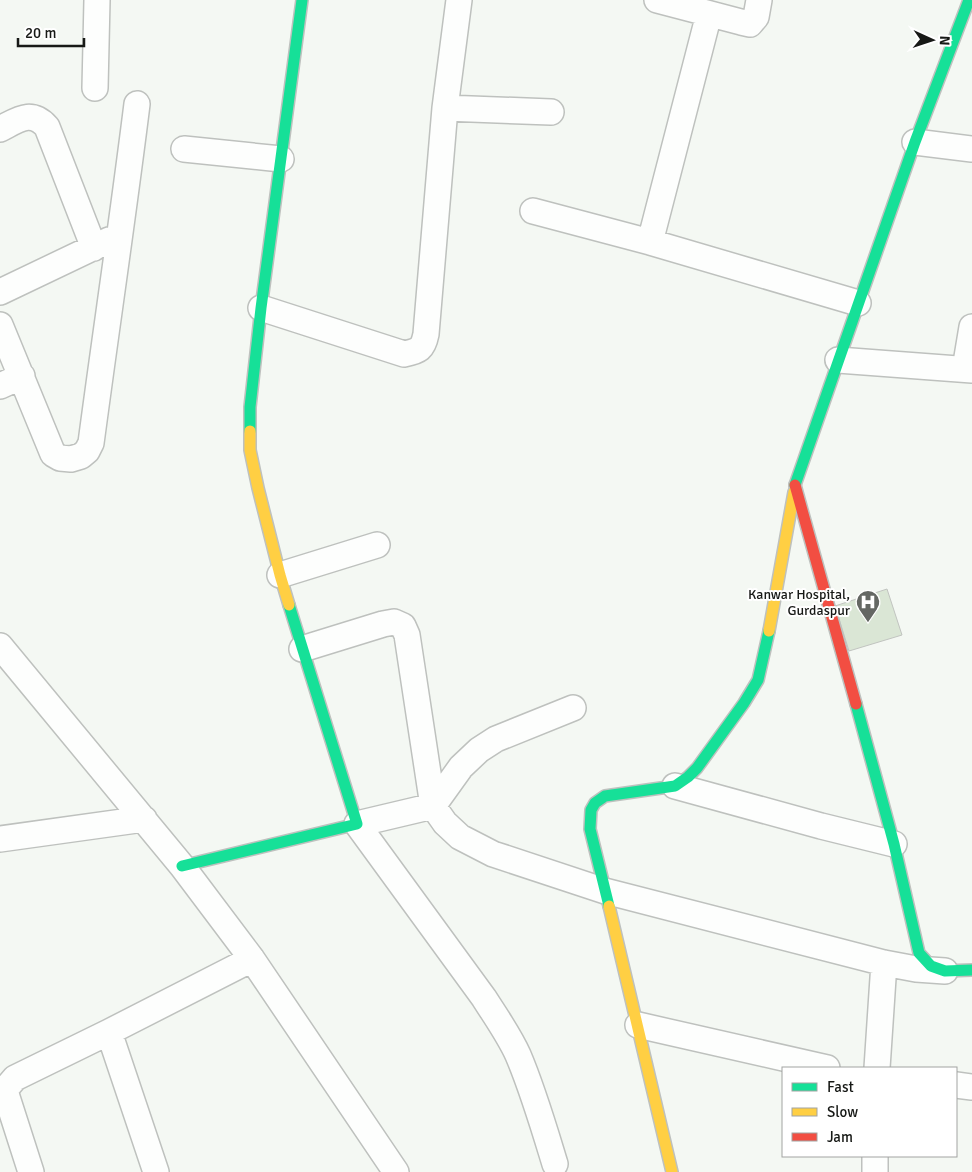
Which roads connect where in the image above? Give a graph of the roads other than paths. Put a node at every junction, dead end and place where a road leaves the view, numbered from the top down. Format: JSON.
{"nodes":[{"id":1,"x":97,"y":0,"type":"edge"},
{"id":2,"x":302,"y":0,"type":"edge"},
{"id":3,"x":459,"y":0,"type":"edge"},
{"id":4,"x":657,"y":0,"type":"edge"},
{"id":5,"x":759,"y":0,"type":"edge"},
{"id":6,"x":969,"y":0,"type":"edge"},
{"id":7,"x":709,"y":14,"type":"junction"},
{"id":8,"x":95,"y":88,"type":"dead end"},
{"id":9,"x":138,"y":104,"type":"dead end"},
{"id":10,"x":444,"y":108,"type":"junction"},
{"id":11,"x":551,"y":112,"type":"dead end"},
{"id":12,"x":0,"y":129,"type":"edge"},
{"id":13,"x":915,"y":142,"type":"junction"},
{"id":14,"x":184,"y":149,"type":"dead end"},
{"id":15,"x":972,"y":149,"type":"edge"},
{"id":16,"x":281,"y":159,"type":"junction"},
{"id":17,"x":533,"y":211,"type":"dead end"},
{"id":18,"x":121,"y":234,"type":"junction"},
{"id":19,"x":650,"y":242,"type":"junction"},
{"id":20,"x":94,"y":248,"type":"junction"},
{"id":21,"x":0,"y":292,"type":"edge"},
{"id":22,"x":858,"y":303,"type":"junction"},
{"id":23,"x":261,"y":308,"type":"junction"},
{"id":24,"x":0,"y":325,"type":"edge"},
{"id":25,"x":972,"y":327,"type":"edge"},
{"id":26,"x":838,"y":360,"type":"junction"},
{"id":27,"x":969,"y":369,"type":"edge"},
{"id":28,"x":11,"y":381,"type":"edge"},
{"id":29,"x":795,"y":484,"type":"junction"},
{"id":30,"x":377,"y":544,"type":"dead end"},
{"id":31,"x":280,"y":575,"type":"junction"},
{"id":32,"x":0,"y":646,"type":"edge"},
{"id":33,"x":302,"y":649,"type":"junction"},
{"id":34,"x":573,"y":708,"type":"dead end"},
{"id":35,"x":675,"y":786,"type":"junction"},
{"id":36,"x":433,"y":806,"type":"junction"},
{"id":37,"x":144,"y":819,"type":"junction"},
{"id":38,"x":357,"y":824,"type":"junction"},
{"id":39,"x":0,"y":839,"type":"edge"},
{"id":40,"x":894,"y":844,"type":"junction"},
{"id":41,"x":182,"y":866,"type":"junction"},
{"id":42,"x":605,"y":891,"type":"junction"},
{"id":43,"x":252,"y":959,"type":"junction"},
{"id":44,"x":884,"y":964,"type":"junction"},
{"id":45,"x":972,"y":970,"type":"edge"},
{"id":46,"x":945,"y":971,"type":"junction"},
{"id":47,"x":638,"y":1025,"type":"junction"},
{"id":48,"x":109,"y":1032,"type":"junction"},
{"id":49,"x":824,"y":1067,"type":"edge"},
{"id":50,"x":877,"y":1067,"type":"edge"},
{"id":51,"x":957,"y":1085,"type":"edge"},
{"id":52,"x":972,"y":1086,"type":"edge"},
{"id":53,"x":875,"y":1157,"type":"edge"},
{"id":54,"x":556,"y":1164,"type":"dead end"},
{"id":55,"x":31,"y":1172,"type":"edge"},
{"id":56,"x":156,"y":1172,"type":"edge"},
{"id":57,"x":396,"y":1172,"type":"edge"},
{"id":58,"x":672,"y":1172,"type":"edge"},
{"id":59,"x":875,"y":1172,"type":"edge"}],
"edges":[{"from":1,"to":8,"type":"street"},
{"from":2,"to":16,"type":"street"},
{"from":3,"to":10,"type":"street"},
{"from":4,"to":7,"type":"street"},
{"from":5,"to":7,"type":"street"},
{"from":6,"to":13,"type":"street"},
{"from":7,"to":19,"type":"street"},
{"from":9,"to":18,"type":"street"},
{"from":10,"to":11,"type":"street"},
{"from":10,"to":23,"type":"street"},
{"from":12,"to":20,"type":"street"},
{"from":13,"to":15,"type":"street"},
{"from":13,"to":22,"type":"street"},
{"from":14,"to":16,"type":"street"},
{"from":16,"to":23,"type":"street"},
{"from":17,"to":19,"type":"street"},
{"from":18,"to":20,"type":"street"},
{"from":18,"to":28,"type":"street"},
{"from":19,"to":22,"type":"street"},
{"from":20,"to":21,"type":"street"},
{"from":22,"to":26,"type":"street"},
{"from":23,"to":31,"type":"street"},
{"from":24,"to":28,"type":"street"},
{"from":25,"to":27,"type":"street"},
{"from":26,"to":27,"type":"street"},
{"from":26,"to":29,"type":"street"},
{"from":29,"to":35,"type":"street"},
{"from":29,"to":40,"type":"street"},
{"from":30,"to":31,"type":"street"},
{"from":31,"to":33,"type":"street"},
{"from":32,"to":37,"type":"street"},
{"from":33,"to":36,"type":"street"},
{"from":33,"to":38,"type":"street"},
{"from":34,"to":36,"type":"street"},
{"from":35,"to":40,"type":"street"},
{"from":35,"to":42,"type":"street"},
{"from":36,"to":38,"type":"street"},
{"from":36,"to":42,"type":"street"},
{"from":37,"to":39,"type":"street"},
{"from":37,"to":41,"type":"street"},
{"from":38,"to":41,"type":"street"},
{"from":38,"to":54,"type":"street"},
{"from":40,"to":46,"type":"street"},
{"from":41,"to":43,"type":"street"},
{"from":42,"to":44,"type":"street"},
{"from":42,"to":47,"type":"street"},
{"from":43,"to":48,"type":"street"},
{"from":43,"to":57,"type":"street"},
{"from":44,"to":46,"type":"street"},
{"from":44,"to":50,"type":"street"},
{"from":45,"to":46,"type":"street"},
{"from":47,"to":49,"type":"street"},
{"from":47,"to":58,"type":"street"},
{"from":48,"to":55,"type":"street"},
{"from":48,"to":56,"type":"street"},
{"from":51,"to":52,"type":"street"},
{"from":53,"to":59,"type":"street"}]}
